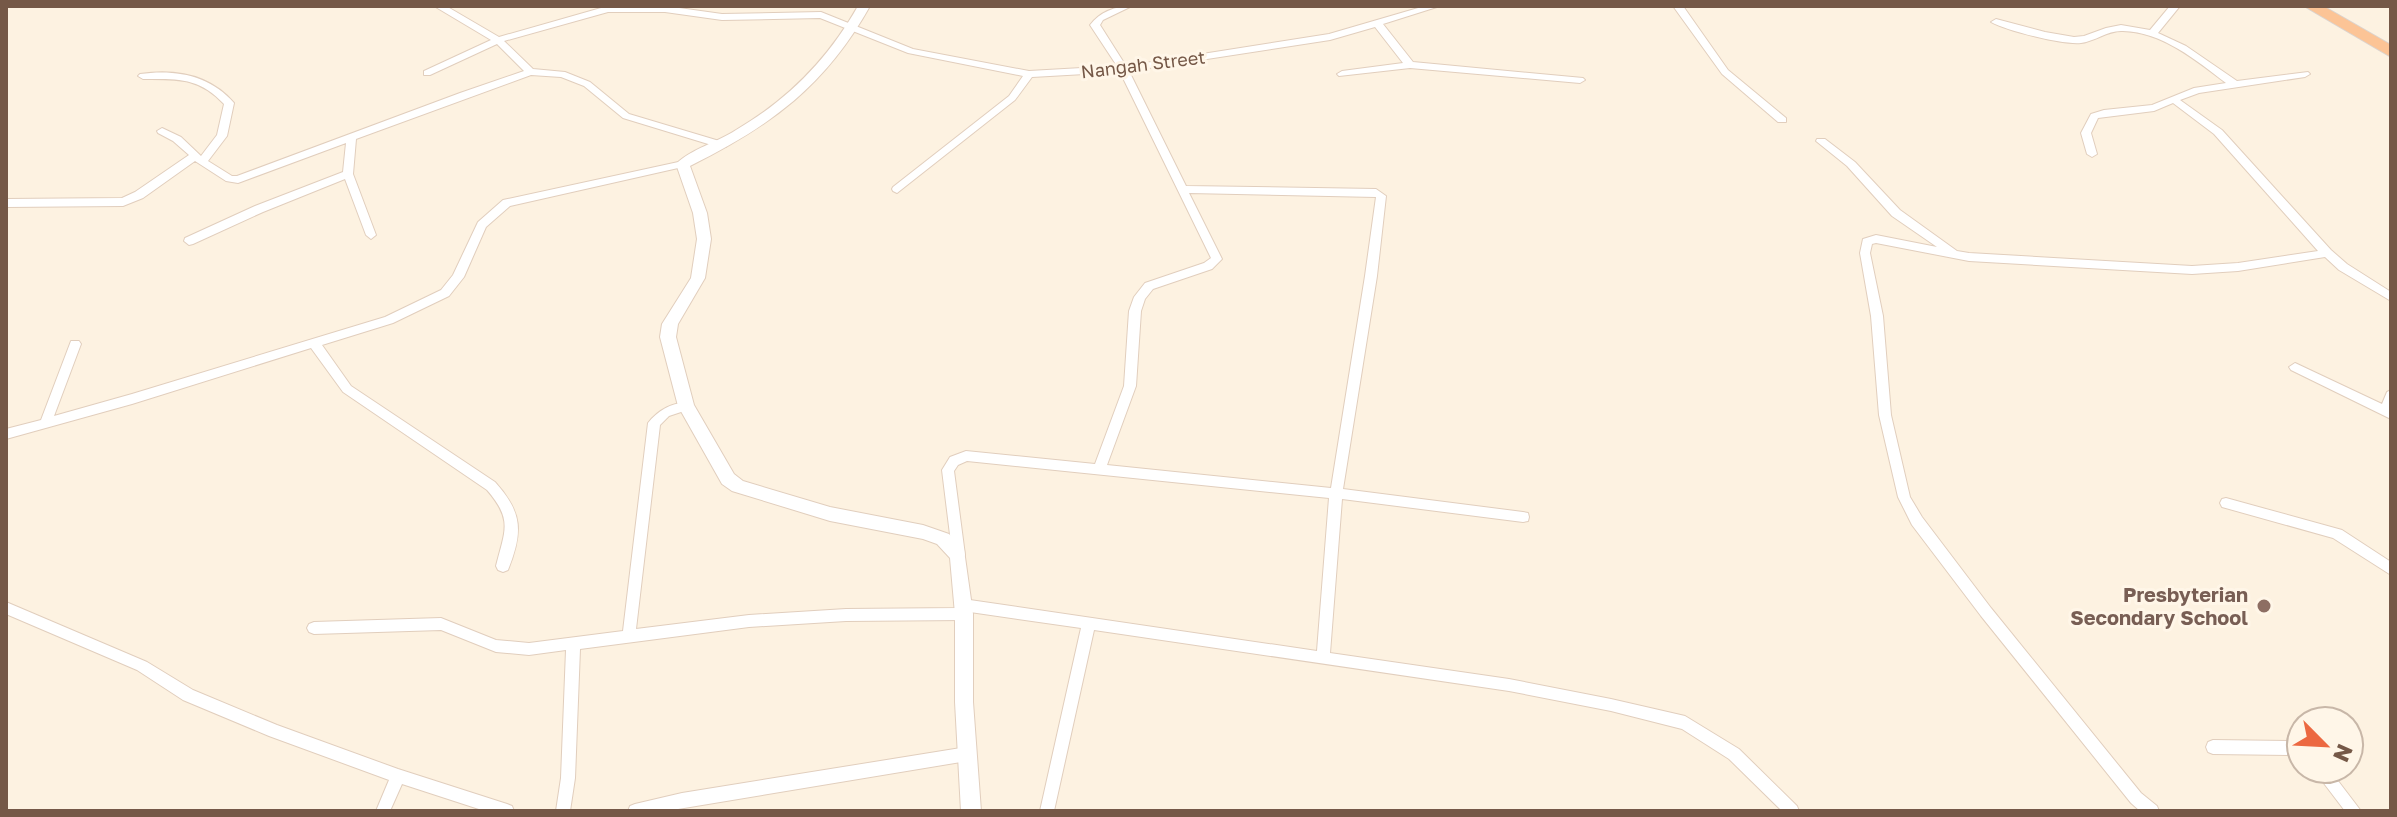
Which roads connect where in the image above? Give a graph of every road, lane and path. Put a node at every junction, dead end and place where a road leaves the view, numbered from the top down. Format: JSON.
{"nodes":[{"id":1,"x":439,"y":6,"type":"edge"},
{"id":2,"x":864,"y":6,"type":"edge"},
{"id":3,"x":1127,"y":6,"type":"edge"},
{"id":4,"x":1435,"y":6,"type":"edge"},
{"id":5,"x":1678,"y":6,"type":"edge"},
{"id":6,"x":2175,"y":6,"type":"edge"},
{"id":7,"x":2312,"y":6,"type":"edge"},
{"id":8,"x":819,"y":10,"type":"edge"},
{"id":9,"x":1996,"y":22,"type":"dead end"},
{"id":10,"x":1378,"y":24,"type":"junction"},
{"id":11,"x":852,"y":27,"type":"junction"},
{"id":12,"x":2152,"y":34,"type":"junction"},
{"id":13,"x":498,"y":40,"type":"junction"},
{"id":14,"x":2391,"y":52,"type":"edge"},
{"id":15,"x":1410,"y":65,"type":"junction"},
{"id":16,"x":1123,"y":69,"type":"junction"},
{"id":17,"x":530,"y":72,"type":"junction"},
{"id":18,"x":427,"y":73,"type":"dead end"},
{"id":19,"x":1029,"y":74,"type":"junction"},
{"id":20,"x":1342,"y":74,"type":"dead end"},
{"id":21,"x":2305,"y":74,"type":"dead end"},
{"id":22,"x":143,"y":76,"type":"dead end"},
{"id":23,"x":1580,"y":80,"type":"dead end"},
{"id":24,"x":2236,"y":85,"type":"junction"},
{"id":25,"x":2173,"y":99,"type":"junction"},
{"id":26,"x":1782,"y":120,"type":"dead end"},
{"id":27,"x":162,"y":131,"type":"dead end"},
{"id":28,"x":351,"y":138,"type":"junction"},
{"id":29,"x":1821,"y":141,"type":"dead end"},
{"id":30,"x":722,"y":145,"type":"junction"},
{"id":31,"x":2092,"y":154,"type":"dead end"},
{"id":32,"x":199,"y":158,"type":"junction"},
{"id":33,"x":683,"y":164,"type":"junction"},
{"id":34,"x":348,"y":174,"type":"junction"},
{"id":35,"x":897,"y":189,"type":"dead end"},
{"id":36,"x":1181,"y":189,"type":"junction"},
{"id":37,"x":6,"y":203,"type":"edge"},
{"id":38,"x":371,"y":235,"type":"dead end"},
{"id":39,"x":189,"y":241,"type":"dead end"},
{"id":40,"x":2327,"y":253,"type":"junction"},
{"id":41,"x":1957,"y":255,"type":"junction"},
{"id":42,"x":2391,"y":297,"type":"edge"},
{"id":43,"x":314,"y":343,"type":"junction"},
{"id":44,"x":75,"y":344,"type":"dead end"},
{"id":45,"x":2295,"y":367,"type":"dead end"},
{"id":46,"x":2391,"y":395,"type":"edge"},
{"id":47,"x":686,"y":406,"type":"junction"},
{"id":48,"x":2388,"y":413,"type":"edge"},
{"id":49,"x":45,"y":424,"type":"junction"},
{"id":50,"x":6,"y":434,"type":"edge"},
{"id":51,"x":1100,"y":468,"type":"junction"},
{"id":52,"x":1336,"y":494,"type":"junction"},
{"id":53,"x":2226,"y":503,"type":"dead end"},
{"id":54,"x":1523,"y":517,"type":"dead end"},
{"id":55,"x":958,"y":555,"type":"junction"},
{"id":56,"x":503,"y":566,"type":"dead end"},
{"id":57,"x":2391,"y":569,"type":"edge"},
{"id":58,"x":6,"y":608,"type":"edge"},
{"id":59,"x":964,"y":609,"type":"junction"},
{"id":60,"x":1089,"y":623,"type":"junction"},
{"id":61,"x":314,"y":628,"type":"dead end"},
{"id":62,"x":629,"y":635,"type":"junction"},
{"id":63,"x":573,"y":643,"type":"junction"},
{"id":64,"x":1323,"y":658,"type":"junction"},
{"id":65,"x":2213,"y":747,"type":"dead end"},
{"id":66,"x":2285,"y":748,"type":"edge"},
{"id":67,"x":967,"y":754,"type":"junction"},
{"id":68,"x":398,"y":776,"type":"junction"},
{"id":69,"x":2333,"y":785,"type":"edge"},
{"id":70,"x":383,"y":811,"type":"edge"},
{"id":71,"x":507,"y":811,"type":"edge"},
{"id":72,"x":563,"y":811,"type":"edge"},
{"id":73,"x":635,"y":811,"type":"edge"},
{"id":74,"x":971,"y":811,"type":"edge"},
{"id":75,"x":1047,"y":811,"type":"edge"},
{"id":76,"x":1792,"y":811,"type":"edge"},
{"id":77,"x":2152,"y":811,"type":"edge"},
{"id":78,"x":2354,"y":811,"type":"edge"}],
"edges":[{"from":1,"to":13,"type":"street"},
{"from":2,"to":11,"type":"street"},
{"from":3,"to":16,"type":"street"},
{"from":4,"to":10,"type":"street","name":"Nangah Street"},
{"from":5,"to":26,"type":"street"},
{"from":6,"to":12,"type":"street"},
{"from":7,"to":14,"type":"highway"},
{"from":8,"to":11,"type":"street","name":"Nangah Street"},
{"from":8,"to":13,"type":"street"},
{"from":9,"to":12,"type":"street"},
{"from":10,"to":15,"type":"street"},
{"from":10,"to":16,"type":"street","name":"Nangah Street"},
{"from":11,"to":19,"type":"street","name":"Nangah Street"},
{"from":11,"to":30,"type":"street"},
{"from":12,"to":24,"type":"street"},
{"from":13,"to":17,"type":"street"},
{"from":13,"to":18,"type":"street"},
{"from":15,"to":20,"type":"street"},
{"from":15,"to":23,"type":"street"},
{"from":16,"to":19,"type":"street","name":"Nangah Street"},
{"from":16,"to":36,"type":"street"},
{"from":17,"to":28,"type":"street"},
{"from":17,"to":30,"type":"street"},
{"from":19,"to":35,"type":"street"},
{"from":21,"to":24,"type":"street"},
{"from":22,"to":32,"type":"street"},
{"from":24,"to":25,"type":"street"},
{"from":25,"to":31,"type":"street"},
{"from":25,"to":40,"type":"street"},
{"from":27,"to":32,"type":"street"},
{"from":28,"to":32,"type":"street"},
{"from":28,"to":34,"type":"street"},
{"from":29,"to":41,"type":"street"},
{"from":30,"to":33,"type":"street"},
{"from":32,"to":37,"type":"street"},
{"from":33,"to":43,"type":"street"},
{"from":33,"to":47,"type":"street"},
{"from":34,"to":38,"type":"street"},
{"from":34,"to":39,"type":"street"},
{"from":36,"to":51,"type":"street"},
{"from":36,"to":52,"type":"street"},
{"from":40,"to":41,"type":"street"},
{"from":40,"to":42,"type":"street"},
{"from":41,"to":77,"type":"street"},
{"from":43,"to":49,"type":"street"},
{"from":43,"to":56,"type":"street"},
{"from":44,"to":49,"type":"street"},
{"from":45,"to":48,"type":"street"},
{"from":46,"to":48,"type":"street"},
{"from":47,"to":55,"type":"street"},
{"from":47,"to":62,"type":"street"},
{"from":49,"to":50,"type":"street"},
{"from":51,"to":52,"type":"street"},
{"from":51,"to":55,"type":"street"},
{"from":52,"to":54,"type":"street"},
{"from":52,"to":64,"type":"street"},
{"from":53,"to":57,"type":"street"},
{"from":55,"to":59,"type":"street"},
{"from":58,"to":68,"type":"street"},
{"from":59,"to":60,"type":"street"},
{"from":59,"to":62,"type":"street"},
{"from":59,"to":67,"type":"street"},
{"from":60,"to":64,"type":"street"},
{"from":60,"to":75,"type":"street"},
{"from":61,"to":63,"type":"street"},
{"from":62,"to":63,"type":"street"},
{"from":63,"to":72,"type":"street"},
{"from":64,"to":76,"type":"street"},
{"from":65,"to":66,"type":"street"},
{"from":67,"to":73,"type":"street"},
{"from":67,"to":74,"type":"street"},
{"from":68,"to":70,"type":"street"},
{"from":68,"to":71,"type":"street"},
{"from":69,"to":78,"type":"street"}]}
